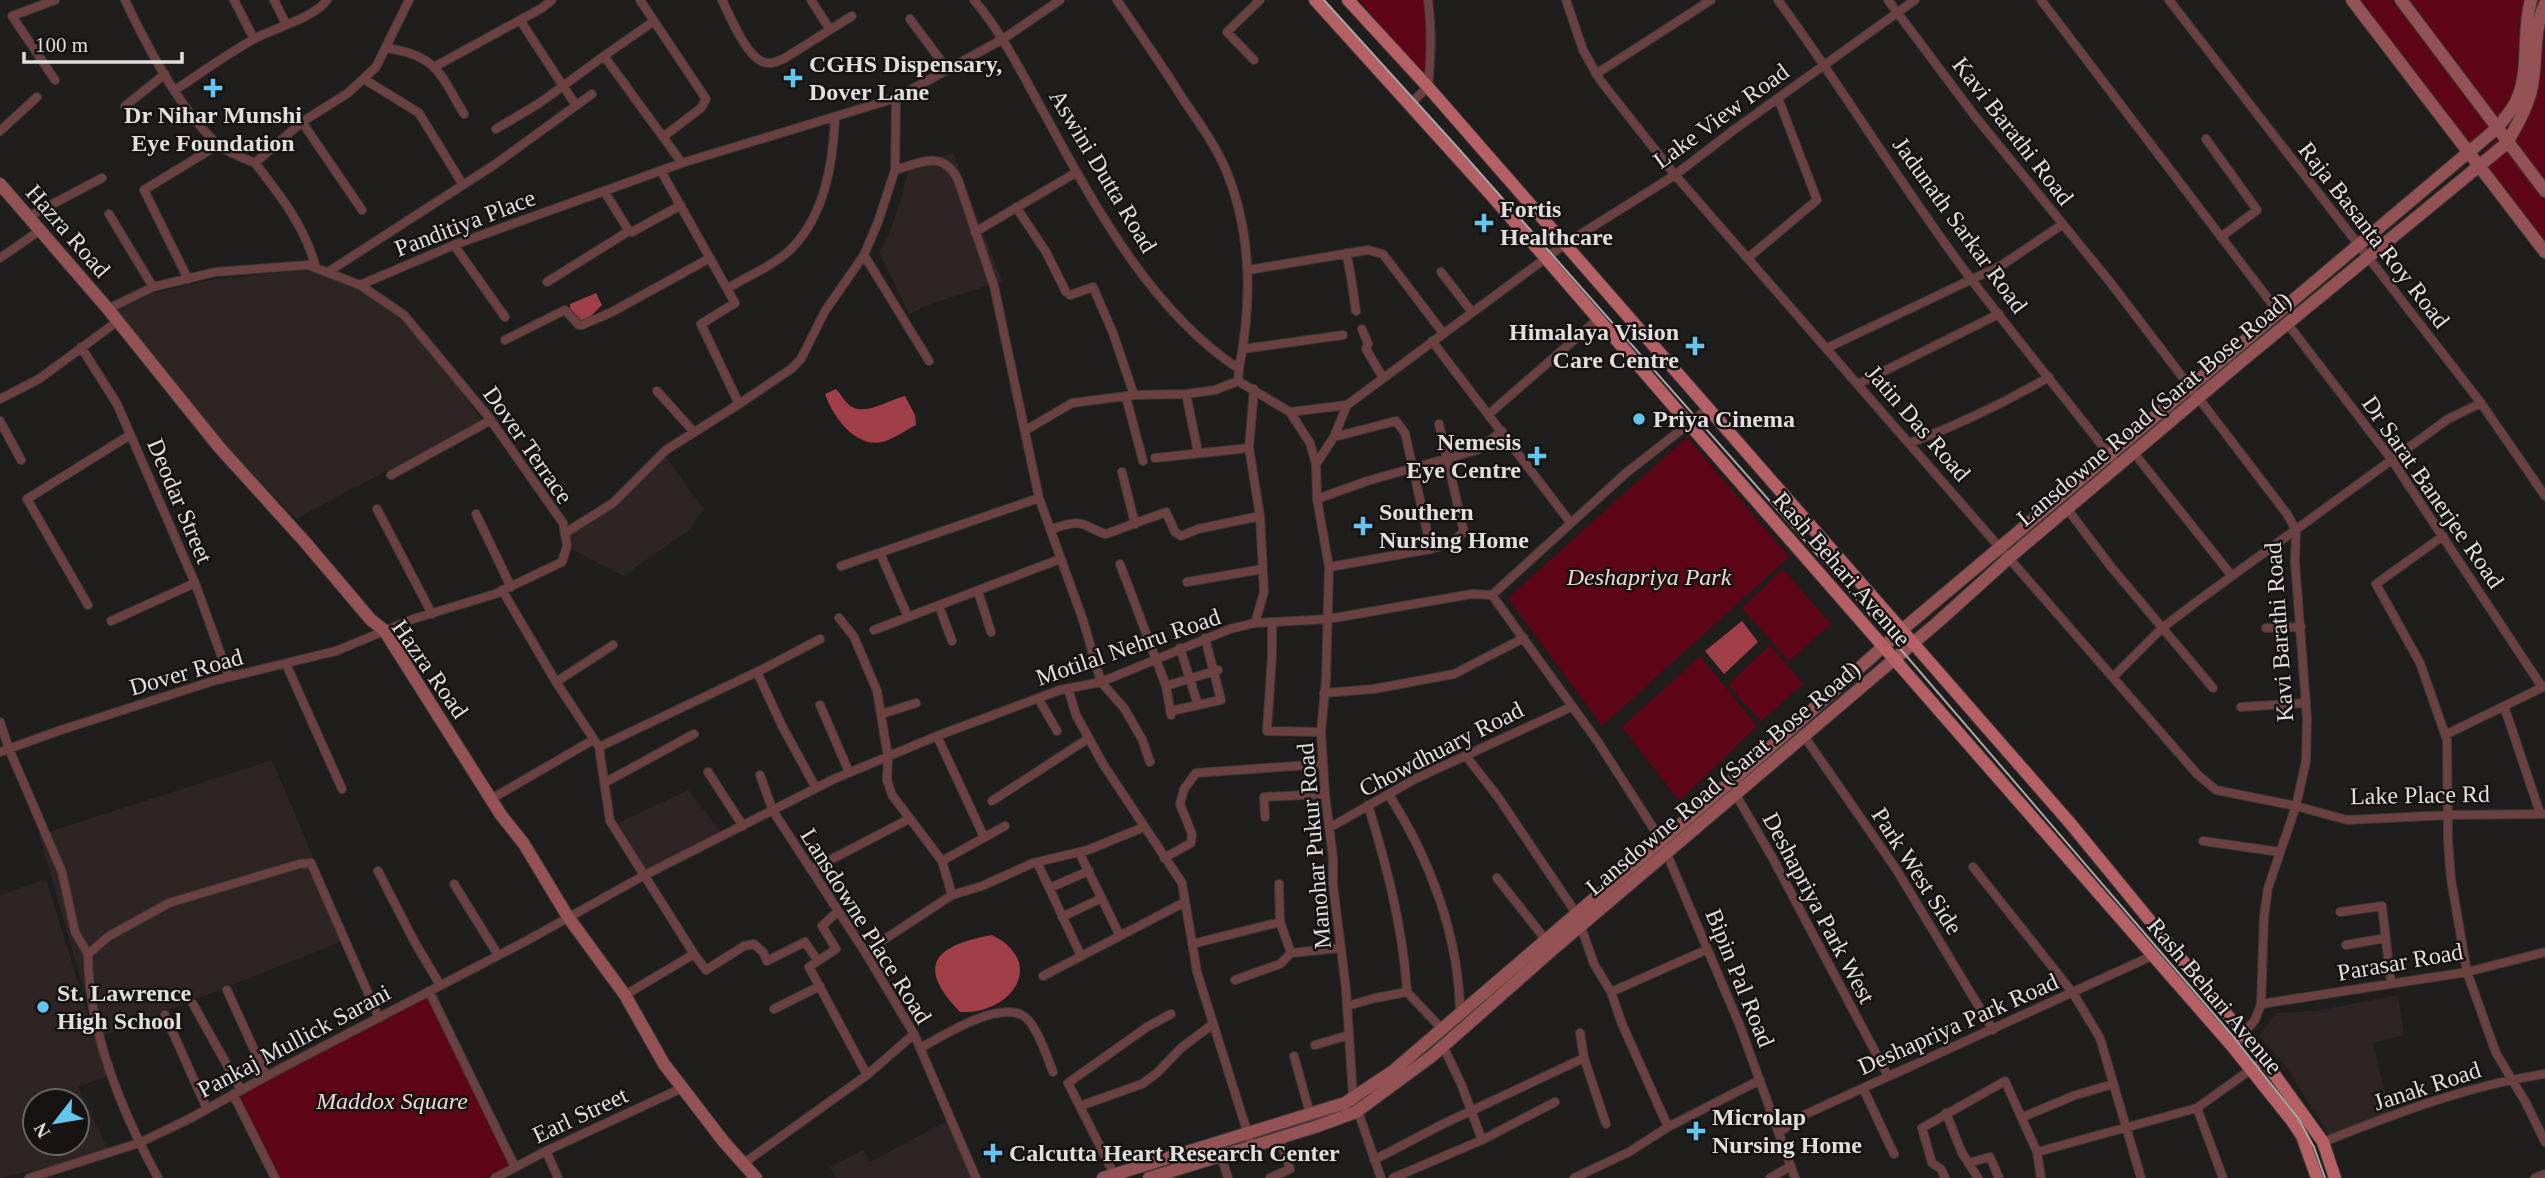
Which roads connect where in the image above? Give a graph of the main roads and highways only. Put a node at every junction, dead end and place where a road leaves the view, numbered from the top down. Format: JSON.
{"nodes":[{"id":1,"x":1315,"y":0,"type":"edge"},
{"id":2,"x":1348,"y":0,"type":"edge"},
{"id":3,"x":2352,"y":0,"type":"edge"},
{"id":4,"x":2401,"y":0,"type":"edge"},
{"id":5,"x":2531,"y":0,"type":"edge"},
{"id":6,"x":2545,"y":4,"type":"edge"},
{"id":7,"x":2496,"y":129,"type":"junction"},
{"id":8,"x":2507,"y":143,"type":"junction"},
{"id":9,"x":2468,"y":154,"type":"junction"},
{"id":10,"x":2478,"y":167,"type":"junction"},
{"id":11,"x":0,"y":184,"type":"edge"},
{"id":12,"x":2545,"y":191,"type":"edge"},
{"id":13,"x":2545,"y":252,"type":"edge"},
{"id":14,"x":2283,"y":318,"type":"junction"},
{"id":15,"x":2005,"y":552,"type":"junction"},
{"id":16,"x":1903,"y":629,"type":"junction"},
{"id":17,"x":1914,"y":642,"type":"junction"},
{"id":18,"x":1883,"y":648,"type":"junction"},
{"id":19,"x":1894,"y":660,"type":"junction"},
{"id":20,"x":2070,"y":823,"type":"junction"},
{"id":21,"x":2052,"y":839,"type":"junction"},
{"id":22,"x":1250,"y":1141,"type":"junction"},
{"id":23,"x":1111,"y":1177,"type":"edge"},
{"id":24,"x":756,"y":1178,"type":"edge"},
{"id":25,"x":1149,"y":1178,"type":"edge"},
{"id":26,"x":2317,"y":1178,"type":"edge"},
{"id":27,"x":2335,"y":1178,"type":"edge"}],
"edges":[{"from":1,"to":18,"type":"main road","name":"Rash Behari Avenue"},
{"from":2,"to":16,"type":"main road","name":"Rash Behari Avenue"},
{"from":3,"to":9,"type":"main road"},
{"from":4,"to":7,"type":"main road"},
{"from":5,"to":7,"type":"main road"},
{"from":6,"to":8,"type":"main road"},
{"from":7,"to":8,"type":"main road"},
{"from":7,"to":9,"type":"main road"},
{"from":8,"to":10,"type":"main road","name":"Lansdowne Road (Sarat Bose Road)"},
{"from":8,"to":12,"type":"main road"},
{"from":9,"to":10,"type":"main road"},
{"from":9,"to":14,"type":"main road"},
{"from":10,"to":13,"type":"main road"},
{"from":10,"to":14,"type":"main road","name":"Lansdowne Road (Sarat Bose Road)"},
{"from":11,"to":24,"type":"main road","name":"Hazra Road"},
{"from":14,"to":15,"type":"main road"},
{"from":14,"to":15,"type":"main road","name":"Lansdowne Road (Sarat Bose Road)"},
{"from":15,"to":16,"type":"main road","name":"Lansdowne Road (Sarat Bose Road)"},
{"from":15,"to":17,"type":"main road","name":"Lansdowne Road (Sarat Bose Road)"},
{"from":16,"to":17,"type":"main road","name":"Rash Behari Avenue"},
{"from":16,"to":18,"type":"main road","name":"Lansdowne Road (Sarat Bose Road)"},
{"from":17,"to":19,"type":"main road","name":"Lansdowne Road (Sarat Bose Road)"},
{"from":17,"to":20,"type":"main road","name":"Rash Behari Avenue"},
{"from":18,"to":19,"type":"main road","name":"Rash Behari Avenue"},
{"from":18,"to":22,"type":"main road","name":"Lansdowne Road (Sarat Bose Road)"},
{"from":19,"to":21,"type":"main road","name":"Rash Behari Avenue"},
{"from":19,"to":22,"type":"main road","name":"Lansdowne Road (Sarat Bose Road)"},
{"from":20,"to":21,"type":"main road"},
{"from":20,"to":27,"type":"main road","name":"Rash Behari Avenue"},
{"from":21,"to":26,"type":"main road","name":"Rash Behari Avenue"},
{"from":22,"to":23,"type":"main road","name":"Lansdowne Road (Sarat Bose Road)"},
{"from":22,"to":25,"type":"main road","name":"Lansdowne Road (Sarat Bose Road)"}]}
